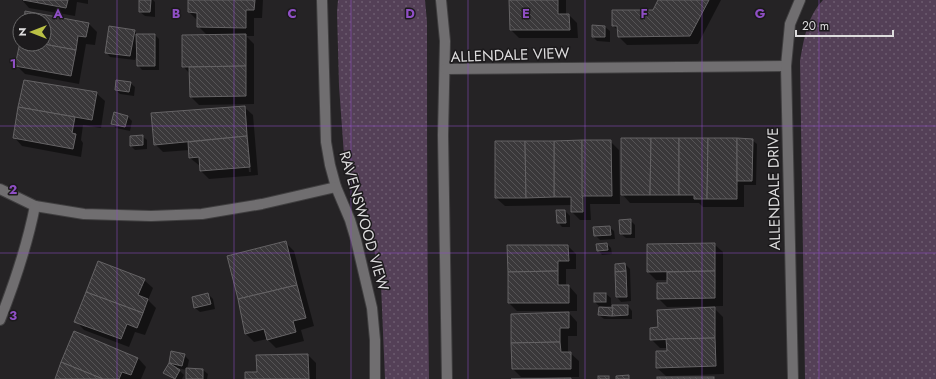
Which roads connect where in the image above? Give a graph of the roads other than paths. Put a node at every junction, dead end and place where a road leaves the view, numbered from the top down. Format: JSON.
{"nodes":[{"id":1,"x":322,"y":0,"type":"edge"},
{"id":2,"x":441,"y":0,"type":"edge"},
{"id":3,"x":800,"y":0,"type":"edge"},
{"id":4,"x":786,"y":66,"type":"junction"},
{"id":5,"x":445,"y":69,"type":"junction"},
{"id":6,"x":336,"y":187,"type":"junction"},
{"id":7,"x":0,"y":189,"type":"edge"},
{"id":8,"x":35,"y":206,"type":"junction"},
{"id":9,"x":0,"y":320,"type":"edge"},
{"id":10,"x":375,"y":379,"type":"edge"},
{"id":11,"x":447,"y":379,"type":"edge"},
{"id":12,"x":793,"y":379,"type":"edge"}],
"edges":[{"from":1,"to":6,"type":"street","name":"RAVENSWOOD VIEW"},
{"from":2,"to":5,"type":"street"},
{"from":3,"to":4,"type":"street","name":"ALLENDALE DRIVE"},
{"from":4,"to":5,"type":"street","name":"ALLENDALE VIEW"},
{"from":4,"to":12,"type":"street","name":"ALLENDALE DRIVE"},
{"from":5,"to":11,"type":"street","name":"ALLENDALE VIEW"},
{"from":6,"to":8,"type":"street"},
{"from":6,"to":10,"type":"street","name":"RAVENSWOOD VIEW"},
{"from":7,"to":8,"type":"street"},
{"from":8,"to":9,"type":"street"}]}
